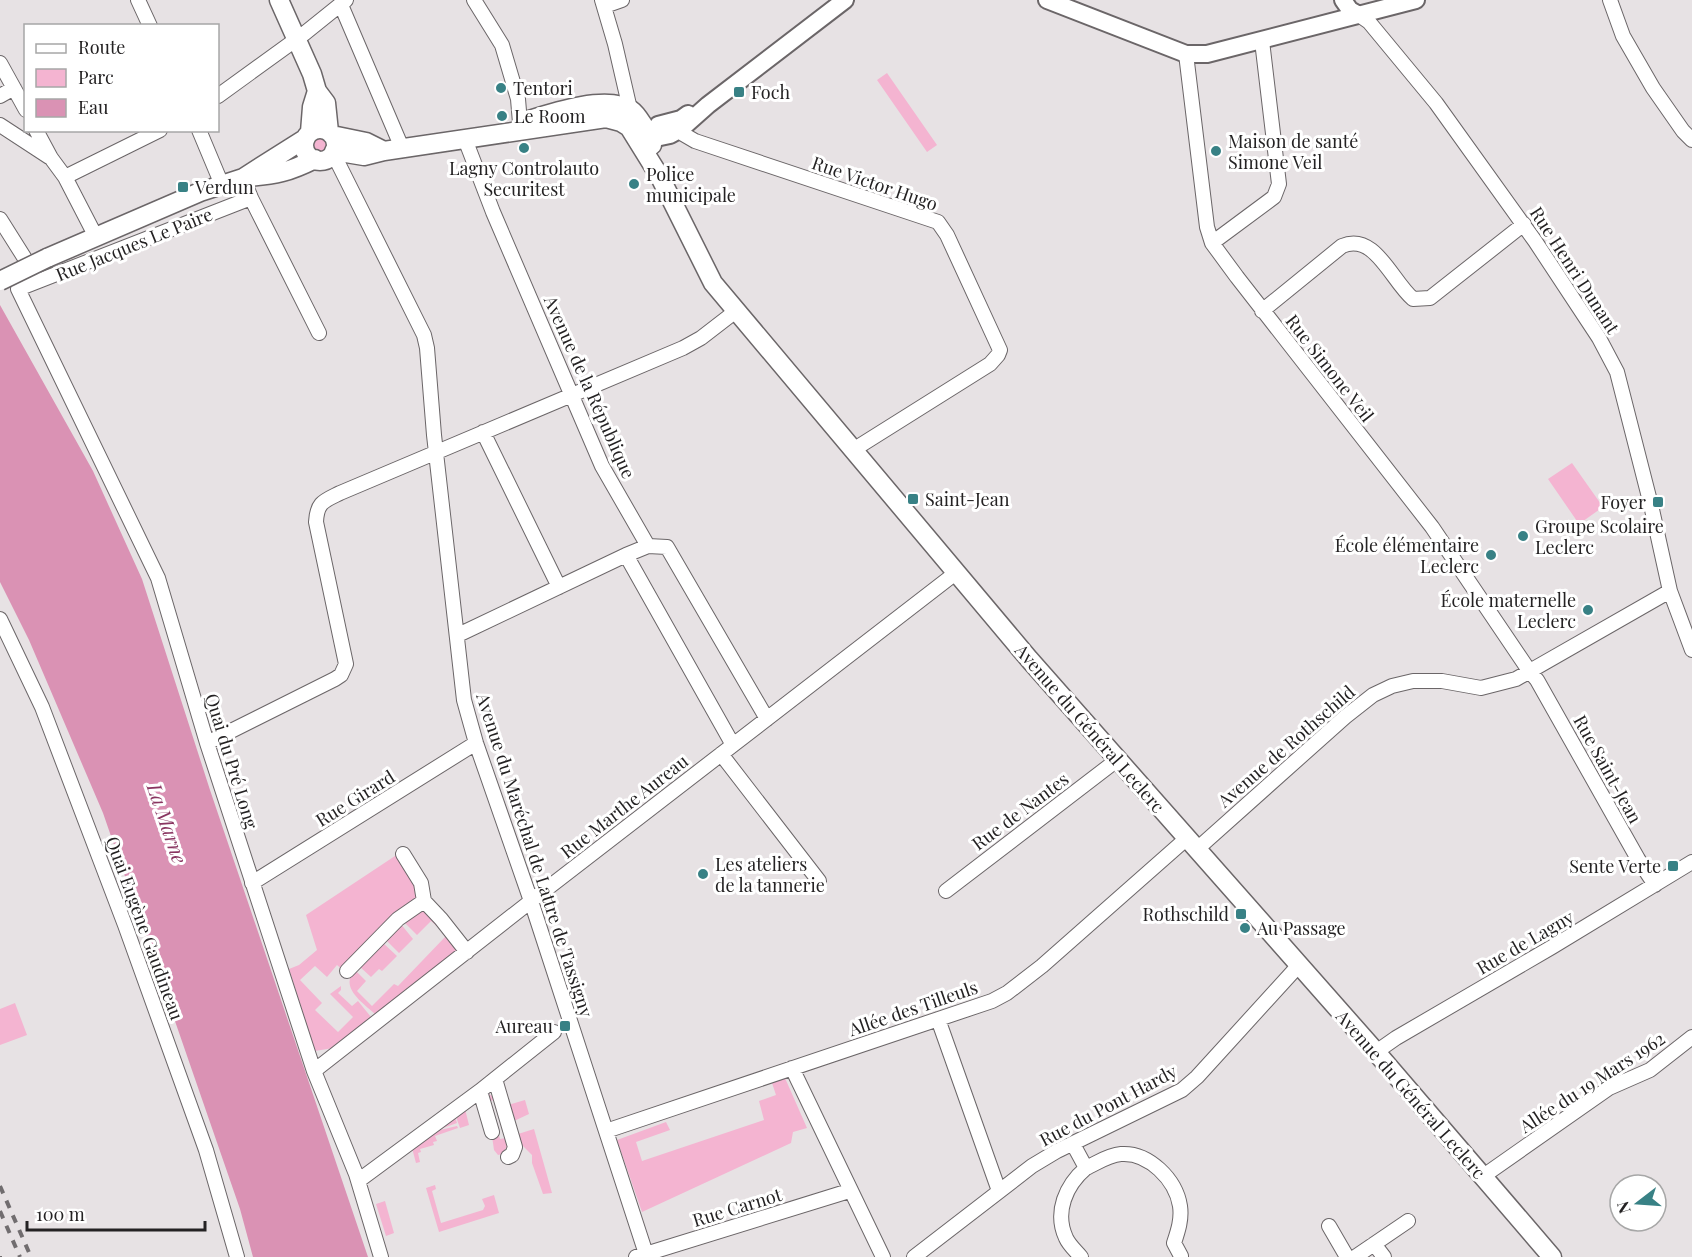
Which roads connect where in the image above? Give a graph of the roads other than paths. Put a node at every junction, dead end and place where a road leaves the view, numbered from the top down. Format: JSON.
{"nodes":[{"id":1,"x":138,"y":0,"type":"edge"},
{"id":2,"x":279,"y":0,"type":"edge"},
{"id":3,"x":474,"y":0,"type":"edge"},
{"id":4,"x":622,"y":0,"type":"edge"},
{"id":5,"x":843,"y":0,"type":"edge"},
{"id":6,"x":1047,"y":0,"type":"edge"},
{"id":7,"x":1342,"y":0,"type":"edge"},
{"id":8,"x":1416,"y":0,"type":"edge"},
{"id":9,"x":1610,"y":0,"type":"edge"},
{"id":10,"x":343,"y":3,"type":"edge"},
{"id":11,"x":603,"y":3,"type":"edge"},
{"id":12,"x":1359,"y":15,"type":"junction"},
{"id":13,"x":149,"y":24,"type":"edge"},
{"id":14,"x":296,"y":40,"type":"junction"},
{"id":15,"x":1262,"y":40,"type":"junction"},
{"id":16,"x":1186,"y":54,"type":"junction"},
{"id":17,"x":0,"y":63,"type":"edge"},
{"id":18,"x":14,"y":88,"type":"junction"},
{"id":19,"x":317,"y":91,"type":"junction"},
{"id":20,"x":219,"y":95,"type":"edge"},
{"id":21,"x":0,"y":96,"type":"edge"},
{"id":22,"x":24,"y":106,"type":"edge"},
{"id":23,"x":635,"y":114,"type":"junction"},
{"id":24,"x":685,"y":120,"type":"junction"},
{"id":25,"x":520,"y":123,"type":"junction"},
{"id":26,"x":0,"y":125,"type":"edge"},
{"id":27,"x":37,"y":132,"type":"edge"},
{"id":28,"x":156,"y":132,"type":"edge"},
{"id":29,"x":200,"y":132,"type":"edge"},
{"id":30,"x":308,"y":135,"type":"junction"},
{"id":31,"x":491,"y":135,"type":"junction"},
{"id":32,"x":465,"y":139,"type":"junction"},
{"id":33,"x":1692,"y":140,"type":"edge"},
{"id":34,"x":646,"y":141,"type":"junction"},
{"id":35,"x":332,"y":143,"type":"junction"},
{"id":36,"x":402,"y":148,"type":"junction"},
{"id":37,"x":51,"y":158,"type":"junction"},
{"id":38,"x":315,"y":159,"type":"junction"},
{"id":39,"x":65,"y":177,"type":"junction"},
{"id":40,"x":243,"y":178,"type":"junction"},
{"id":41,"x":222,"y":185,"type":"junction"},
{"id":42,"x":250,"y":198,"type":"junction"},
{"id":43,"x":0,"y":219,"type":"edge"},
{"id":44,"x":1524,"y":224,"type":"junction"},
{"id":45,"x":96,"y":237,"type":"junction"},
{"id":46,"x":1212,"y":243,"type":"junction"},
{"id":47,"x":0,"y":281,"type":"edge"},
{"id":48,"x":40,"y":281,"type":"junction"},
{"id":49,"x":18,"y":289,"type":"joint"},
{"id":50,"x":736,"y":311,"type":"junction"},
{"id":51,"x":1263,"y":311,"type":"junction"},
{"id":52,"x":319,"y":333,"type":"dead end"},
{"id":53,"x":572,"y":395,"type":"junction"},
{"id":54,"x":483,"y":432,"type":"junction"},
{"id":55,"x":853,"y":450,"type":"junction"},
{"id":56,"x":436,"y":452,"type":"junction"},
{"id":57,"x":648,"y":546,"type":"junction"},
{"id":58,"x":626,"y":555,"type":"junction"},
{"id":59,"x":957,"y":572,"type":"junction"},
{"id":60,"x":559,"y":587,"type":"junction"},
{"id":61,"x":1670,"y":591,"type":"junction"},
{"id":62,"x":0,"y":619,"type":"edge"},
{"id":63,"x":458,"y":635,"type":"junction"},
{"id":64,"x":1692,"y":650,"type":"edge"},
{"id":65,"x":1530,"y":672,"type":"junction"},
{"id":66,"x":767,"y":718,"type":"junction"},
{"id":67,"x":207,"y":743,"type":"junction"},
{"id":68,"x":476,"y":743,"type":"junction"},
{"id":69,"x":733,"y":745,"type":"junction"},
{"id":70,"x":721,"y":754,"type":"junction"},
{"id":71,"x":1117,"y":760,"type":"junction"},
{"id":72,"x":1191,"y":845,"type":"junction"},
{"id":73,"x":403,"y":855,"type":"dead end"},
{"id":74,"x":1692,"y":862,"type":"edge"},
{"id":75,"x":819,"y":881,"type":"dead end"},
{"id":76,"x":252,"y":883,"type":"junction"},
{"id":77,"x":1655,"y":885,"type":"junction"},
{"id":78,"x":946,"y":891,"type":"dead end"},
{"id":79,"x":424,"y":901,"type":"junction"},
{"id":80,"x":531,"y":901,"type":"junction"},
{"id":81,"x":467,"y":952,"type":"junction"},
{"id":82,"x":1299,"y":965,"type":"junction"},
{"id":83,"x":347,"y":971,"type":"dead end"},
{"id":84,"x":938,"y":1019,"type":"junction"},
{"id":85,"x":554,"y":1032,"type":"dead end"},
{"id":86,"x":1692,"y":1037,"type":"edge"},
{"id":87,"x":1376,"y":1052,"type":"junction"},
{"id":88,"x":792,"y":1068,"type":"junction"},
{"id":89,"x":314,"y":1071,"type":"junction"},
{"id":90,"x":495,"y":1079,"type":"junction"},
{"id":91,"x":480,"y":1091,"type":"junction"},
{"id":92,"x":606,"y":1131,"type":"junction"},
{"id":93,"x":492,"y":1132,"type":"dead end"},
{"id":94,"x":1073,"y":1144,"type":"junction"},
{"id":95,"x":508,"y":1157,"type":"dead end"},
{"id":96,"x":1086,"y":1168,"type":"junction"},
{"id":97,"x":1482,"y":1177,"type":"junction"},
{"id":98,"x":358,"y":1181,"type":"junction"},
{"id":99,"x":849,"y":1191,"type":"junction"},
{"id":100,"x":999,"y":1191,"type":"junction"},
{"id":101,"x":1408,"y":1221,"type":"dead end"},
{"id":102,"x":1329,"y":1226,"type":"dead end"},
{"id":103,"x":1374,"y":1244,"type":"junction"},
{"id":104,"x":643,"y":1256,"type":"edge"},
{"id":105,"x":1181,"y":1256,"type":"edge"},
{"id":106,"x":237,"y":1257,"type":"edge"},
{"id":107,"x":381,"y":1257,"type":"edge"},
{"id":108,"x":882,"y":1257,"type":"edge"},
{"id":109,"x":914,"y":1257,"type":"edge"},
{"id":110,"x":1081,"y":1257,"type":"edge"},
{"id":111,"x":1347,"y":1257,"type":"edge"},
{"id":112,"x":1355,"y":1257,"type":"edge"},
{"id":113,"x":1384,"y":1257,"type":"edge"},
{"id":114,"x":1552,"y":1257,"type":"edge"}],
"edges":[{"from":1,"to":13,"type":"street"},
{"from":2,"to":14,"type":"main road"},
{"from":3,"to":25,"type":"street"},
{"from":4,"to":11,"type":"street"},
{"from":5,"to":24,"type":"street"},
{"from":6,"to":16,"type":"street"},
{"from":7,"to":12,"type":"street"},
{"from":8,"to":12,"type":"street"},
{"from":9,"to":33,"type":"street"},
{"from":10,"to":14,"type":"street"},
{"from":10,"to":36,"type":"street"},
{"from":11,"to":23,"type":"street"},
{"from":12,"to":15,"type":"street"},
{"from":12,"to":44,"type":"street","name":"Rue Henri Dunant"},
{"from":14,"to":19,"type":"main road"},
{"from":14,"to":20,"type":"street"},
{"from":15,"to":16,"type":"street"},
{"from":15,"to":46,"type":"street"},
{"from":16,"to":46,"type":"street","name":"Rue Simone Veil"},
{"from":17,"to":18,"type":"street"},
{"from":18,"to":21,"type":"street"},
{"from":18,"to":22,"type":"street"},
{"from":19,"to":30,"type":"main road"},
{"from":19,"to":35,"type":"main road"},
{"from":23,"to":24,"type":"street"},
{"from":23,"to":25,"type":"main road"},
{"from":23,"to":34,"type":"main road"},
{"from":24,"to":34,"type":"street"},
{"from":24,"to":55,"type":"street","name":"Rue Victor Hugo"},
{"from":25,"to":31,"type":"main road"},
{"from":26,"to":37,"type":"street"},
{"from":27,"to":37,"type":"street"},
{"from":28,"to":39,"type":"street"},
{"from":29,"to":41,"type":"street"},
{"from":30,"to":35,"type":"main road"},
{"from":30,"to":38,"type":"main road"},
{"from":30,"to":40,"type":"main road"},
{"from":31,"to":32,"type":"main road"},
{"from":31,"to":34,"type":"main road"},
{"from":32,"to":36,"type":"main road"},
{"from":32,"to":53,"type":"street","name":"Avenue de la République"},
{"from":34,"to":50,"type":"main road","name":"Avenue du Général Leclerc"},
{"from":35,"to":36,"type":"main road"},
{"from":35,"to":38,"type":"main road"},
{"from":35,"to":56,"type":"street","name":"Avenue du Maréchal de Lattre de Tassigny"},
{"from":37,"to":39,"type":"street"},
{"from":38,"to":40,"type":"main road"},
{"from":39,"to":45,"type":"street"},
{"from":40,"to":41,"type":"main road"},
{"from":40,"to":42,"type":"street"},
{"from":41,"to":45,"type":"main road"},
{"from":42,"to":48,"type":"street","name":"Rue Jacques Le Paire"},
{"from":42,"to":52,"type":"street"},
{"from":43,"to":48,"type":"street"},
{"from":44,"to":51,"type":"street"},
{"from":44,"to":61,"type":"street","name":"Rue Henri Dunant"},
{"from":45,"to":47,"type":"main road","bridge":true},
{"from":46,"to":51,"type":"street","name":"Rue Simone Veil"},
{"from":48,"to":49,"type":"street","name":"Rue Jacques Le Paire"},
{"from":49,"to":67,"type":"street","name":"Quai du Pré Long"},
{"from":50,"to":53,"type":"street"},
{"from":50,"to":55,"type":"main road","name":"Avenue du Général Leclerc"},
{"from":51,"to":65,"type":"street","name":"Rue Simone Veil"},
{"from":53,"to":54,"type":"street"},
{"from":53,"to":57,"type":"street","name":"Avenue de la République"},
{"from":54,"to":56,"type":"street"},
{"from":54,"to":60,"type":"street"},
{"from":55,"to":59,"type":"main road","name":"Avenue du Général Leclerc"},
{"from":56,"to":63,"type":"street","name":"Avenue du Maréchal de Lattre de Tassigny"},
{"from":56,"to":67,"type":"street"},
{"from":57,"to":58,"type":"street"},
{"from":57,"to":66,"type":"street"},
{"from":58,"to":60,"type":"street"},
{"from":58,"to":69,"type":"street"},
{"from":59,"to":66,"type":"street","name":"Rue Marthe Aureau"},
{"from":59,"to":71,"type":"main road","name":"Avenue du Général Leclerc"},
{"from":60,"to":63,"type":"street"},
{"from":61,"to":64,"type":"street","name":"Rue Henri Dunant"},
{"from":61,"to":65,"type":"street","name":"Avenue de Rothschild"},
{"from":62,"to":106,"type":"street","name":"Quai Eugène Gaudineau"},
{"from":63,"to":68,"type":"street","name":"Avenue du Maréchal de Lattre de Tassigny"},
{"from":65,"to":72,"type":"street","name":"Avenue de Rothschild"},
{"from":65,"to":77,"type":"street","name":"Rue Saint-Jean"},
{"from":66,"to":69,"type":"street","name":"Rue Marthe Aureau"},
{"from":67,"to":76,"type":"street","name":"Quai du Pré Long"},
{"from":68,"to":76,"type":"street","name":"Rue Girard"},
{"from":68,"to":80,"type":"street","name":"Avenue du Maréchal de Lattre de Tassigny"},
{"from":69,"to":70,"type":"street","name":"Rue Marthe Aureau"},
{"from":70,"to":75,"type":"street"},
{"from":70,"to":80,"type":"street","name":"Rue Marthe Aureau"},
{"from":71,"to":72,"type":"main road","name":"Avenue du Général Leclerc"},
{"from":71,"to":78,"type":"street","name":"Rue de Nantes"},
{"from":72,"to":82,"type":"main road","name":"Avenue du Général Leclerc"},
{"from":72,"to":84,"type":"street","name":"Allée des Tilleuls"},
{"from":73,"to":79,"type":"street"},
{"from":74,"to":77,"type":"street","name":"Rue de Lagny"},
{"from":76,"to":89,"type":"street","name":"Quai du Pré Long"},
{"from":77,"to":87,"type":"street","name":"Rue de Lagny"},
{"from":79,"to":81,"type":"street"},
{"from":79,"to":83,"type":"street"},
{"from":80,"to":81,"type":"street","name":"Rue Marthe Aureau"},
{"from":80,"to":92,"type":"street","name":"Avenue du Maréchal de Lattre de Tassigny"},
{"from":81,"to":89,"type":"street","name":"Rue Marthe Aureau"},
{"from":82,"to":87,"type":"main road","name":"Avenue du Général Leclerc"},
{"from":82,"to":94,"type":"street","name":"Rue du Pont Hardy"},
{"from":84,"to":88,"type":"street","name":"Allée des Tilleuls"},
{"from":84,"to":100,"type":"street"},
{"from":85,"to":90,"type":"street"},
{"from":86,"to":97,"type":"street","name":"Allée du 19 Mars 1962"},
{"from":87,"to":97,"type":"main road","name":"Avenue du Général Leclerc"},
{"from":88,"to":92,"type":"street","name":"Allée des Tilleuls"},
{"from":88,"to":99,"type":"street"},
{"from":89,"to":98,"type":"street","name":"Quai du Pré Long"},
{"from":90,"to":91,"type":"street"},
{"from":90,"to":95,"type":"street"},
{"from":91,"to":93,"type":"street"},
{"from":91,"to":98,"type":"street"},
{"from":92,"to":104,"type":"street","name":"Avenue du Maréchal de Lattre de Tassigny"},
{"from":94,"to":96,"type":"street"},
{"from":94,"to":100,"type":"street","name":"Rue du Pont Hardy"},
{"from":96,"to":105,"type":"street"},
{"from":96,"to":110,"type":"street"},
{"from":97,"to":114,"type":"main road","name":"Avenue du Général Leclerc"},
{"from":98,"to":107,"type":"street","name":"Quai du Pré Long"},
{"from":99,"to":104,"type":"street","name":"Rue Carnot"},
{"from":99,"to":108,"type":"street"},
{"from":100,"to":109,"type":"street","name":"Rue du Pont Hardy"},
{"from":101,"to":103,"type":"street"},
{"from":102,"to":111,"type":"street"},
{"from":103,"to":112,"type":"street"},
{"from":103,"to":113,"type":"street"}]}
